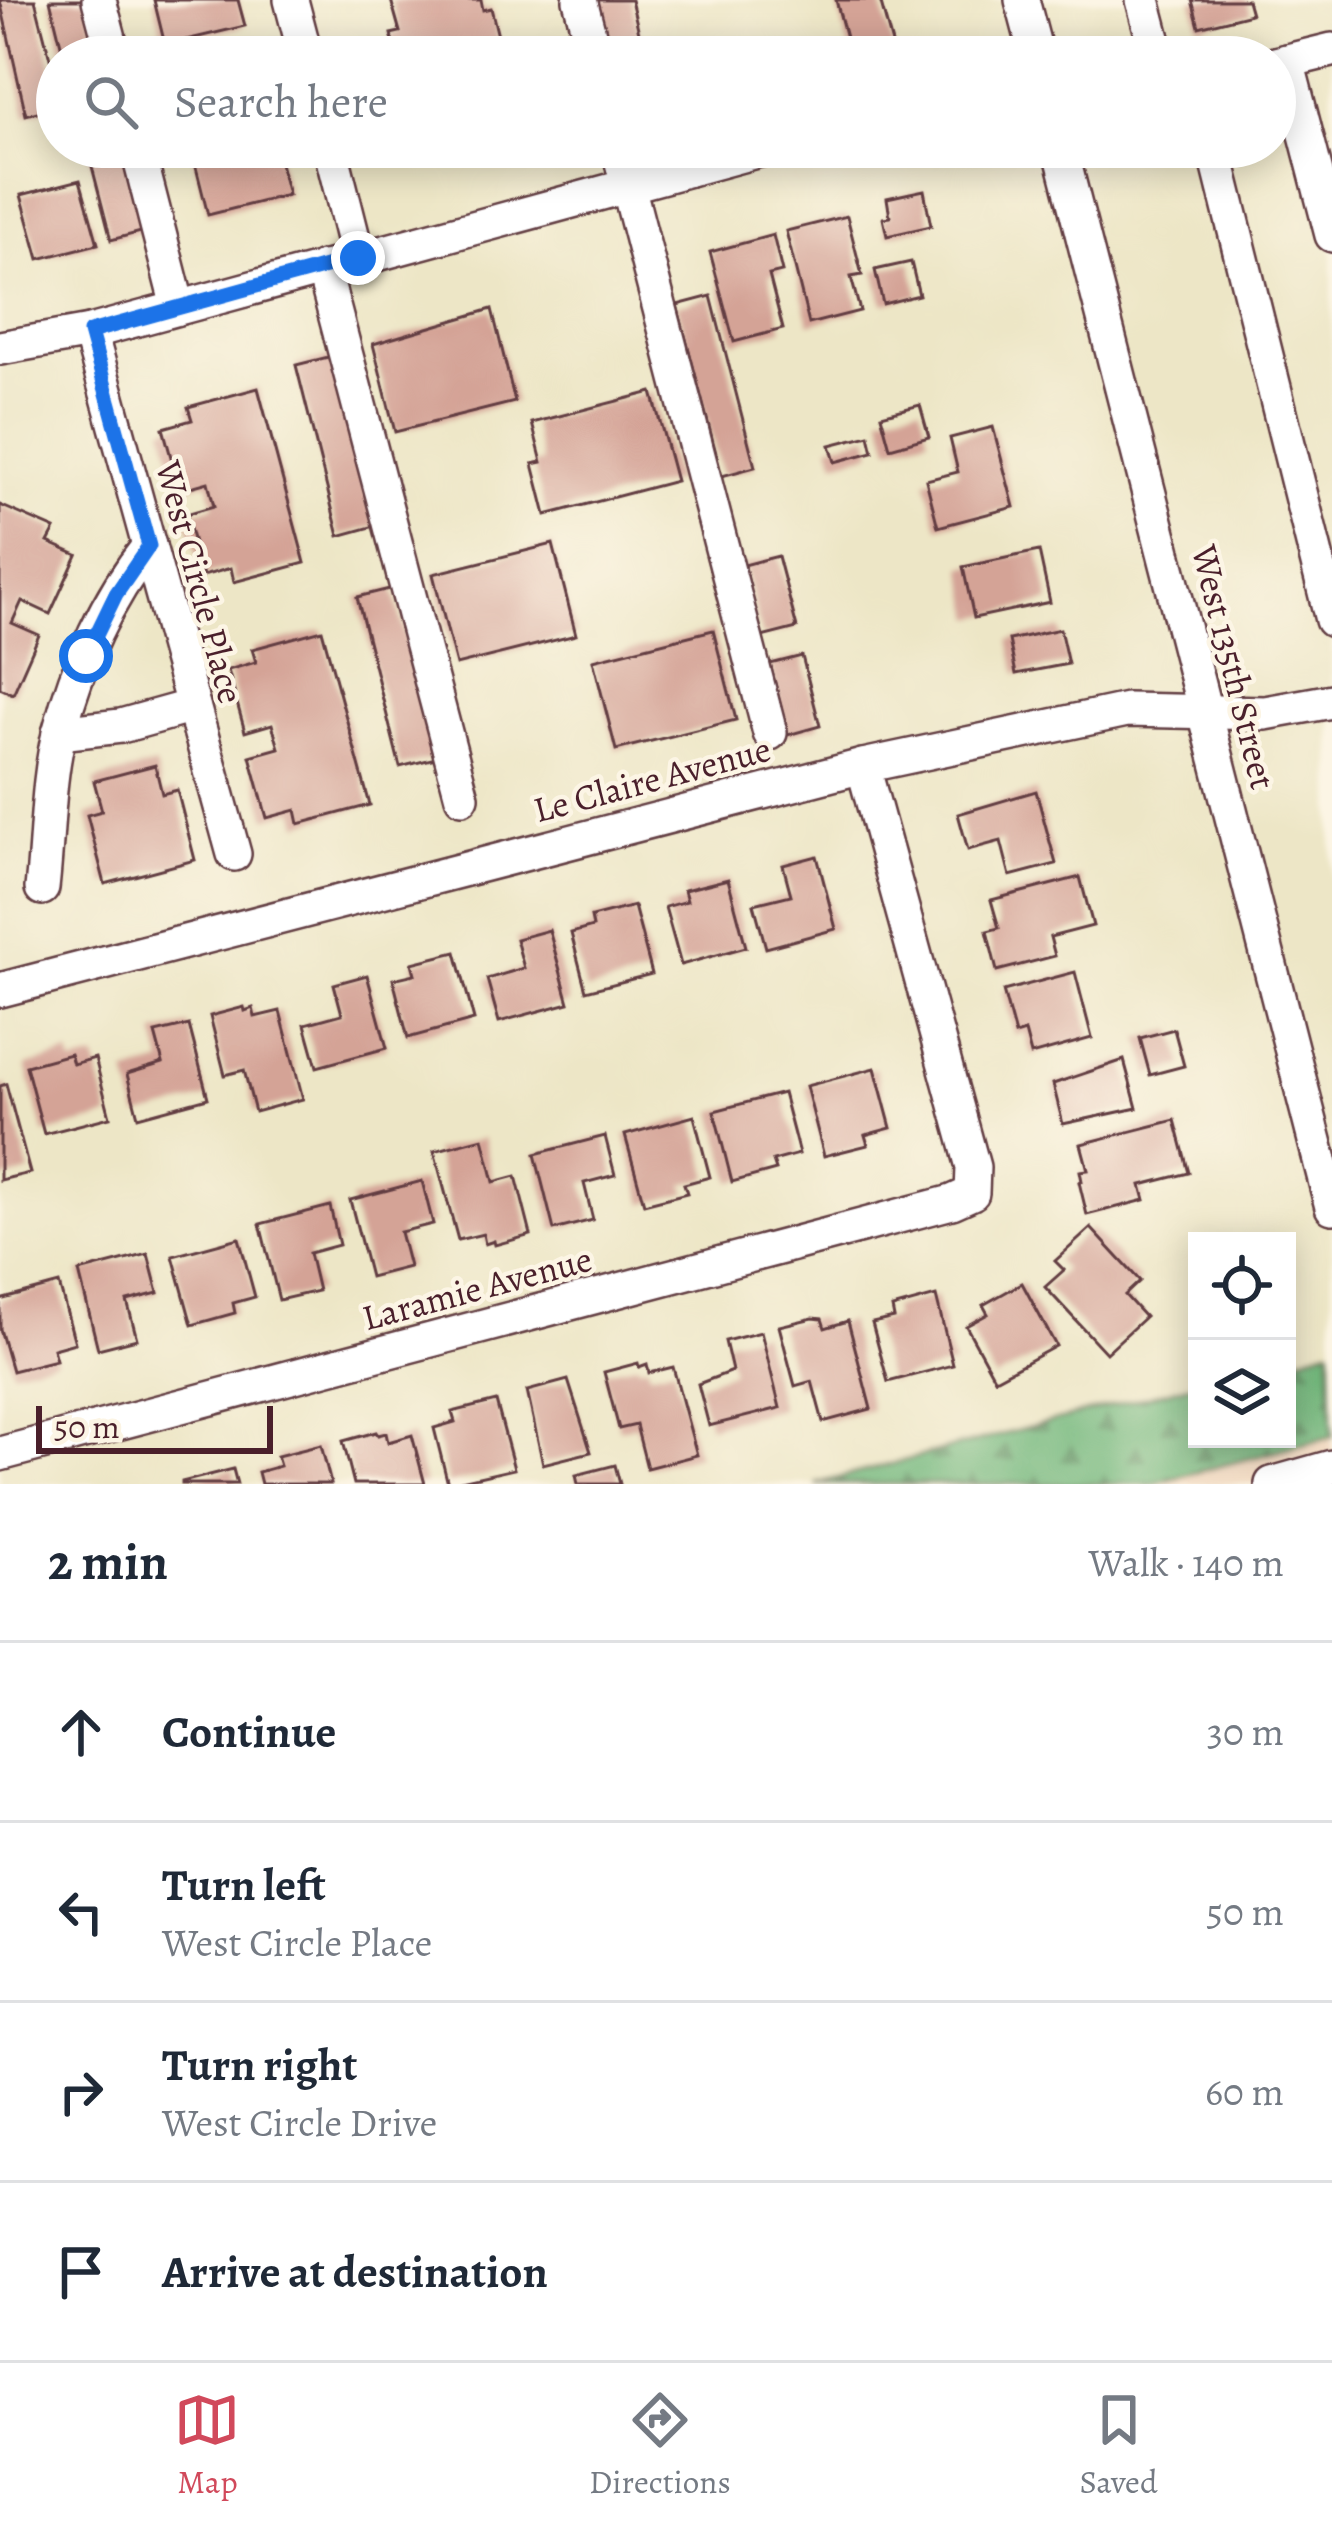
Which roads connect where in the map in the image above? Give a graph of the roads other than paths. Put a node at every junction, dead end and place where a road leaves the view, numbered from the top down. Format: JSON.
{"nodes":[{"id":1,"x":99,"y":0,"type":"edge"},
{"id":2,"x":291,"y":0,"type":"edge"},
{"id":3,"x":580,"y":0,"type":"edge"},
{"id":4,"x":1022,"y":0,"type":"edge"},
{"id":5,"x":1143,"y":0,"type":"edge"},
{"id":6,"x":108,"y":36,"type":"edge"},
{"id":7,"x":300,"y":36,"type":"edge"},
{"id":8,"x":589,"y":36,"type":"edge"},
{"id":9,"x":1031,"y":36,"type":"edge"},
{"id":10,"x":1152,"y":36,"type":"edge"},
{"id":11,"x":1332,"y":50,"type":"edge"},
{"id":12,"x":1296,"y":59,"type":"edge"},
{"id":13,"x":1296,"y":114,"type":"edge"},
{"id":14,"x":142,"y":168,"type":"edge"},
{"id":15,"x":334,"y":168,"type":"edge"},
{"id":16,"x":623,"y":168,"type":"edge"},
{"id":17,"x":694,"y":168,"type":"edge"},
{"id":18,"x":1065,"y":168,"type":"edge"},
{"id":19,"x":1220,"y":168,"type":"edge"},
{"id":20,"x":628,"y":186,"type":"junction"},
{"id":21,"x":1332,"y":236,"type":"edge"},
{"id":22,"x":358,"y":258,"type":"junction"},
{"id":23,"x":322,"y":268,"type":"junction"},
{"id":24,"x":178,"y":307,"type":"junction"},
{"id":25,"x":90,"y":332,"type":"junction"},
{"id":26,"x":0,"y":348,"type":"edge"},
{"id":27,"x":149,"y":546,"type":"junction"},
{"id":28,"x":1325,"y":568,"type":"edge"},
{"id":29,"x":1332,"y":620,"type":"edge"},
{"id":30,"x":1332,"y":701,"type":"edge"},
{"id":31,"x":193,"y":706,"type":"junction"},
{"id":32,"x":1205,"y":712,"type":"junction"},
{"id":33,"x":59,"y":733,"type":"junction"},
{"id":34,"x":770,"y":733,"type":"dead end"},
{"id":35,"x":863,"y":766,"type":"junction"},
{"id":36,"x":462,"y":797,"type":"dead end"},
{"id":37,"x":234,"y":854,"type":"dead end"},
{"id":38,"x":42,"y":888,"type":"dead end"},
{"id":39,"x":0,"y":990,"type":"edge"},
{"id":40,"x":1332,"y":1207,"type":"edge"},
{"id":41,"x":0,"y":1454,"type":"edge"},
{"id":42,"x":1332,"y":1467,"type":"edge"},
{"id":43,"x":1272,"y":1484,"type":"edge"}],
"edges":[{"from":1,"to":6,"type":"street"},
{"from":2,"to":7,"type":"street"},
{"from":3,"to":8,"type":"street"},
{"from":4,"to":9,"type":"street"},
{"from":5,"to":10,"type":"street"},
{"from":11,"to":12,"type":"street"},
{"from":13,"to":21,"type":"street"},
{"from":14,"to":24,"type":"street"},
{"from":15,"to":22,"type":"street"},
{"from":16,"to":20,"type":"street"},
{"from":17,"to":20,"type":"street"},
{"from":18,"to":32,"type":"street","name":"West 135th Street"},
{"from":19,"to":28,"type":"street"},
{"from":20,"to":22,"type":"street"},
{"from":20,"to":34,"type":"street"},
{"from":22,"to":23,"type":"street"},
{"from":23,"to":24,"type":"street"},
{"from":23,"to":36,"type":"street"},
{"from":24,"to":25,"type":"street"},
{"from":25,"to":26,"type":"street"},
{"from":25,"to":27,"type":"street","name":"West Circle Place"},
{"from":27,"to":31,"type":"street","name":"West Circle Place"},
{"from":27,"to":33,"type":"street"},
{"from":28,"to":29,"type":"street"},
{"from":30,"to":32,"type":"street","name":"Le Claire Avenue"},
{"from":31,"to":33,"type":"street"},
{"from":31,"to":37,"type":"street","name":"West Circle Place"},
{"from":32,"to":35,"type":"street","name":"Le Claire Avenue"},
{"from":32,"to":40,"type":"street","name":"West 135th Street"},
{"from":33,"to":38,"type":"street"},
{"from":35,"to":39,"type":"street","name":"Le Claire Avenue"},
{"from":35,"to":41,"type":"street","name":"Laramie Avenue"},
{"from":42,"to":43,"type":"street"}]}
